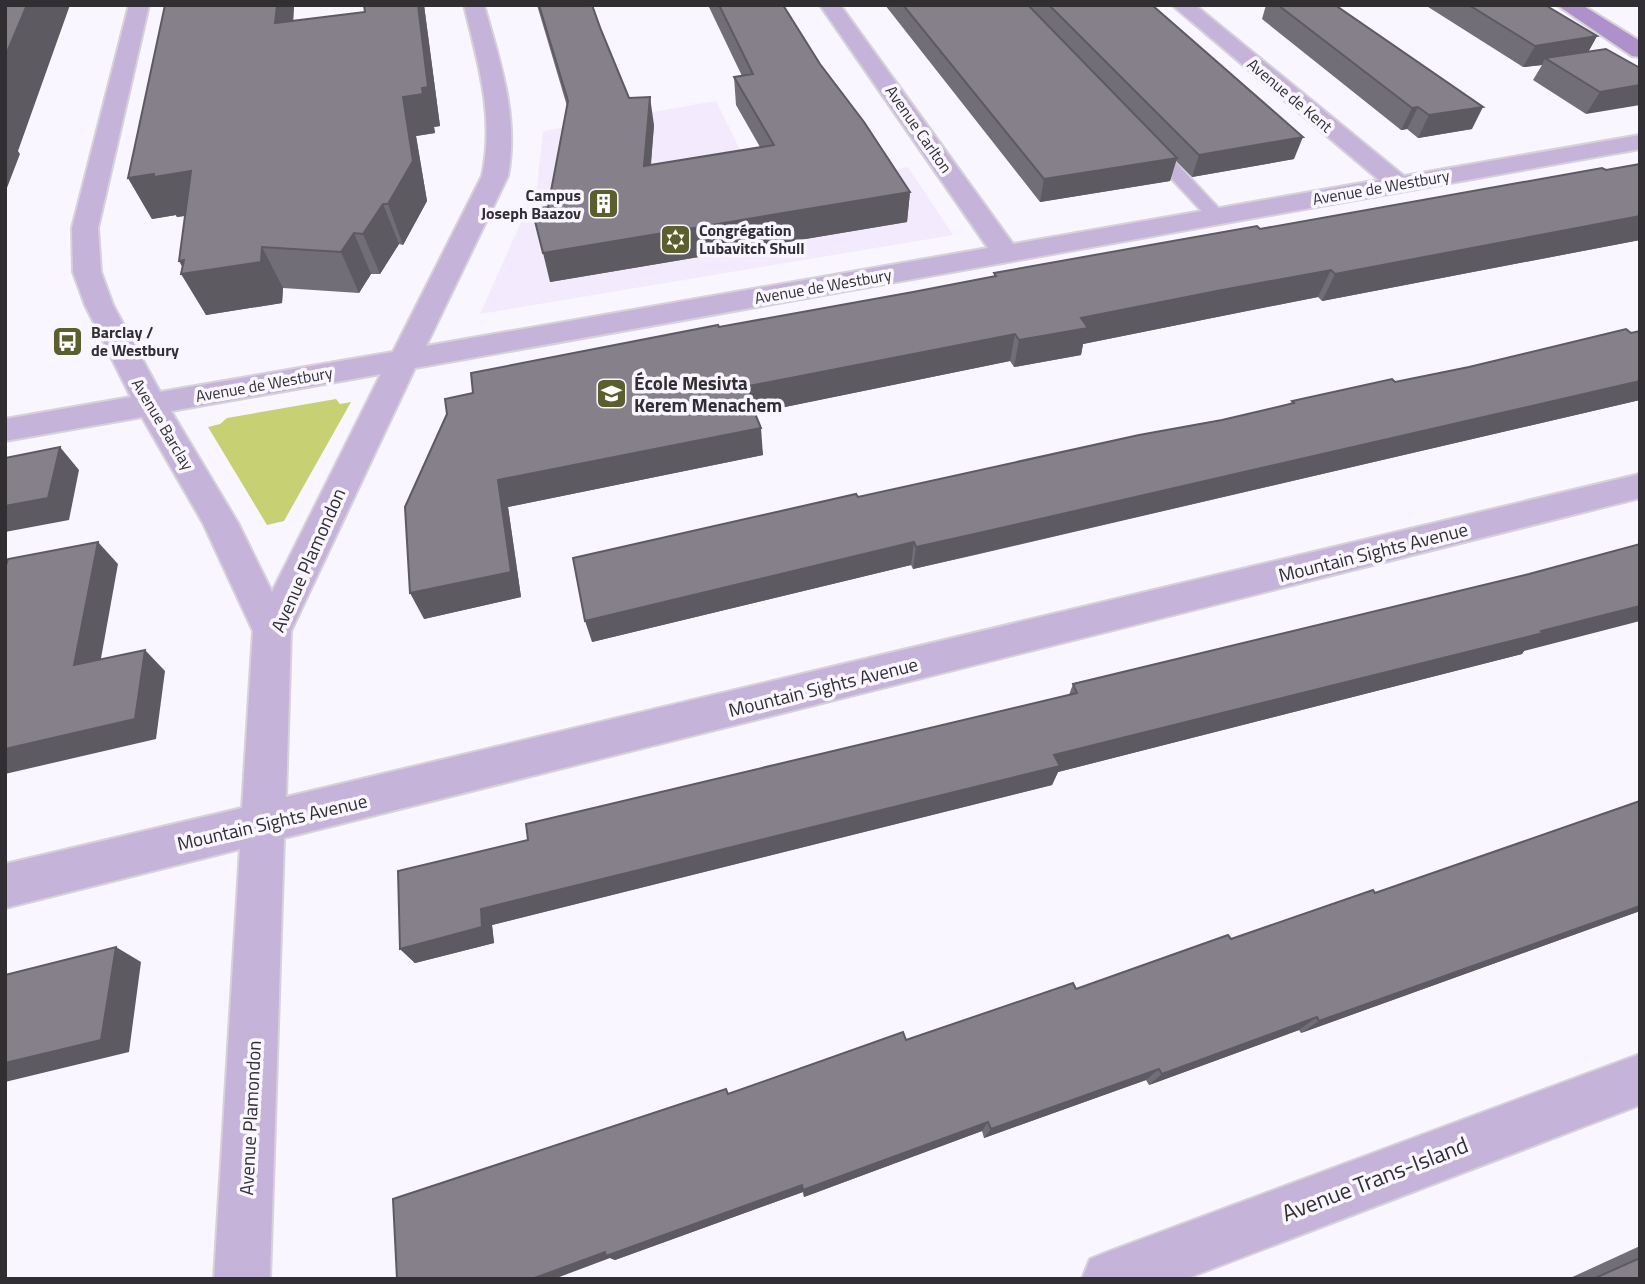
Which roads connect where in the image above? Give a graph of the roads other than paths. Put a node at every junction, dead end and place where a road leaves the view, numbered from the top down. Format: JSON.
{"nodes":[{"id":1,"x":139,"y":5,"type":"edge"},
{"id":2,"x":474,"y":5,"type":"edge"},
{"id":3,"x":830,"y":5,"type":"edge"},
{"id":4,"x":1182,"y":5,"type":"edge"},
{"id":5,"x":1567,"y":5,"type":"edge"},
{"id":6,"x":1640,"y":51,"type":"edge"},
{"id":7,"x":1140,"y":135,"type":"edge"},
{"id":8,"x":1640,"y":142,"type":"edge"},
{"id":9,"x":1399,"y":184,"type":"junction"},
{"id":10,"x":1217,"y":216,"type":"junction"},
{"id":11,"x":1006,"y":254,"type":"junction"},
{"id":12,"x":402,"y":360,"type":"junction"},
{"id":13,"x":151,"y":404,"type":"junction"},
{"id":14,"x":5,"y":430,"type":"edge"},
{"id":15,"x":1640,"y":486,"type":"edge"},
{"id":16,"x":272,"y":631,"type":"junction"},
{"id":17,"x":263,"y":825,"type":"junction"},
{"id":18,"x":5,"y":886,"type":"edge"},
{"id":19,"x":1640,"y":1079,"type":"edge"},
{"id":20,"x":242,"y":1279,"type":"edge"},
{"id":21,"x":1110,"y":1279,"type":"edge"}],
"edges":[{"from":1,"to":13,"type":"street","name":"Avenue Barclay"},
{"from":2,"to":12,"type":"street","name":"Avenue Plamondon"},
{"from":3,"to":11,"type":"street","name":"Avenue Carlton"},
{"from":4,"to":9,"type":"street","name":"Avenue de Kent"},
{"from":5,"to":6,"type":"main road"},
{"from":7,"to":10,"type":"lane"},
{"from":8,"to":9,"type":"street","name":"Avenue de Westbury"},
{"from":9,"to":10,"type":"street","name":"Avenue de Westbury"},
{"from":10,"to":11,"type":"street","name":"Avenue de Westbury"},
{"from":11,"to":12,"type":"street","name":"Avenue de Westbury"},
{"from":12,"to":13,"type":"street","name":"Avenue de Westbury"},
{"from":12,"to":16,"type":"street","name":"Avenue Plamondon"},
{"from":13,"to":14,"type":"street","name":"Avenue de Westbury"},
{"from":13,"to":16,"type":"street","name":"Avenue Barclay"},
{"from":15,"to":17,"type":"street","name":"Mountain Sights Avenue"},
{"from":16,"to":17,"type":"street","name":"Avenue Plamondon"},
{"from":17,"to":18,"type":"street","name":"Mountain Sights Avenue"},
{"from":17,"to":20,"type":"street","name":"Avenue Plamondon"},
{"from":19,"to":21,"type":"street","name":"Avenue Trans-Island"}]}
